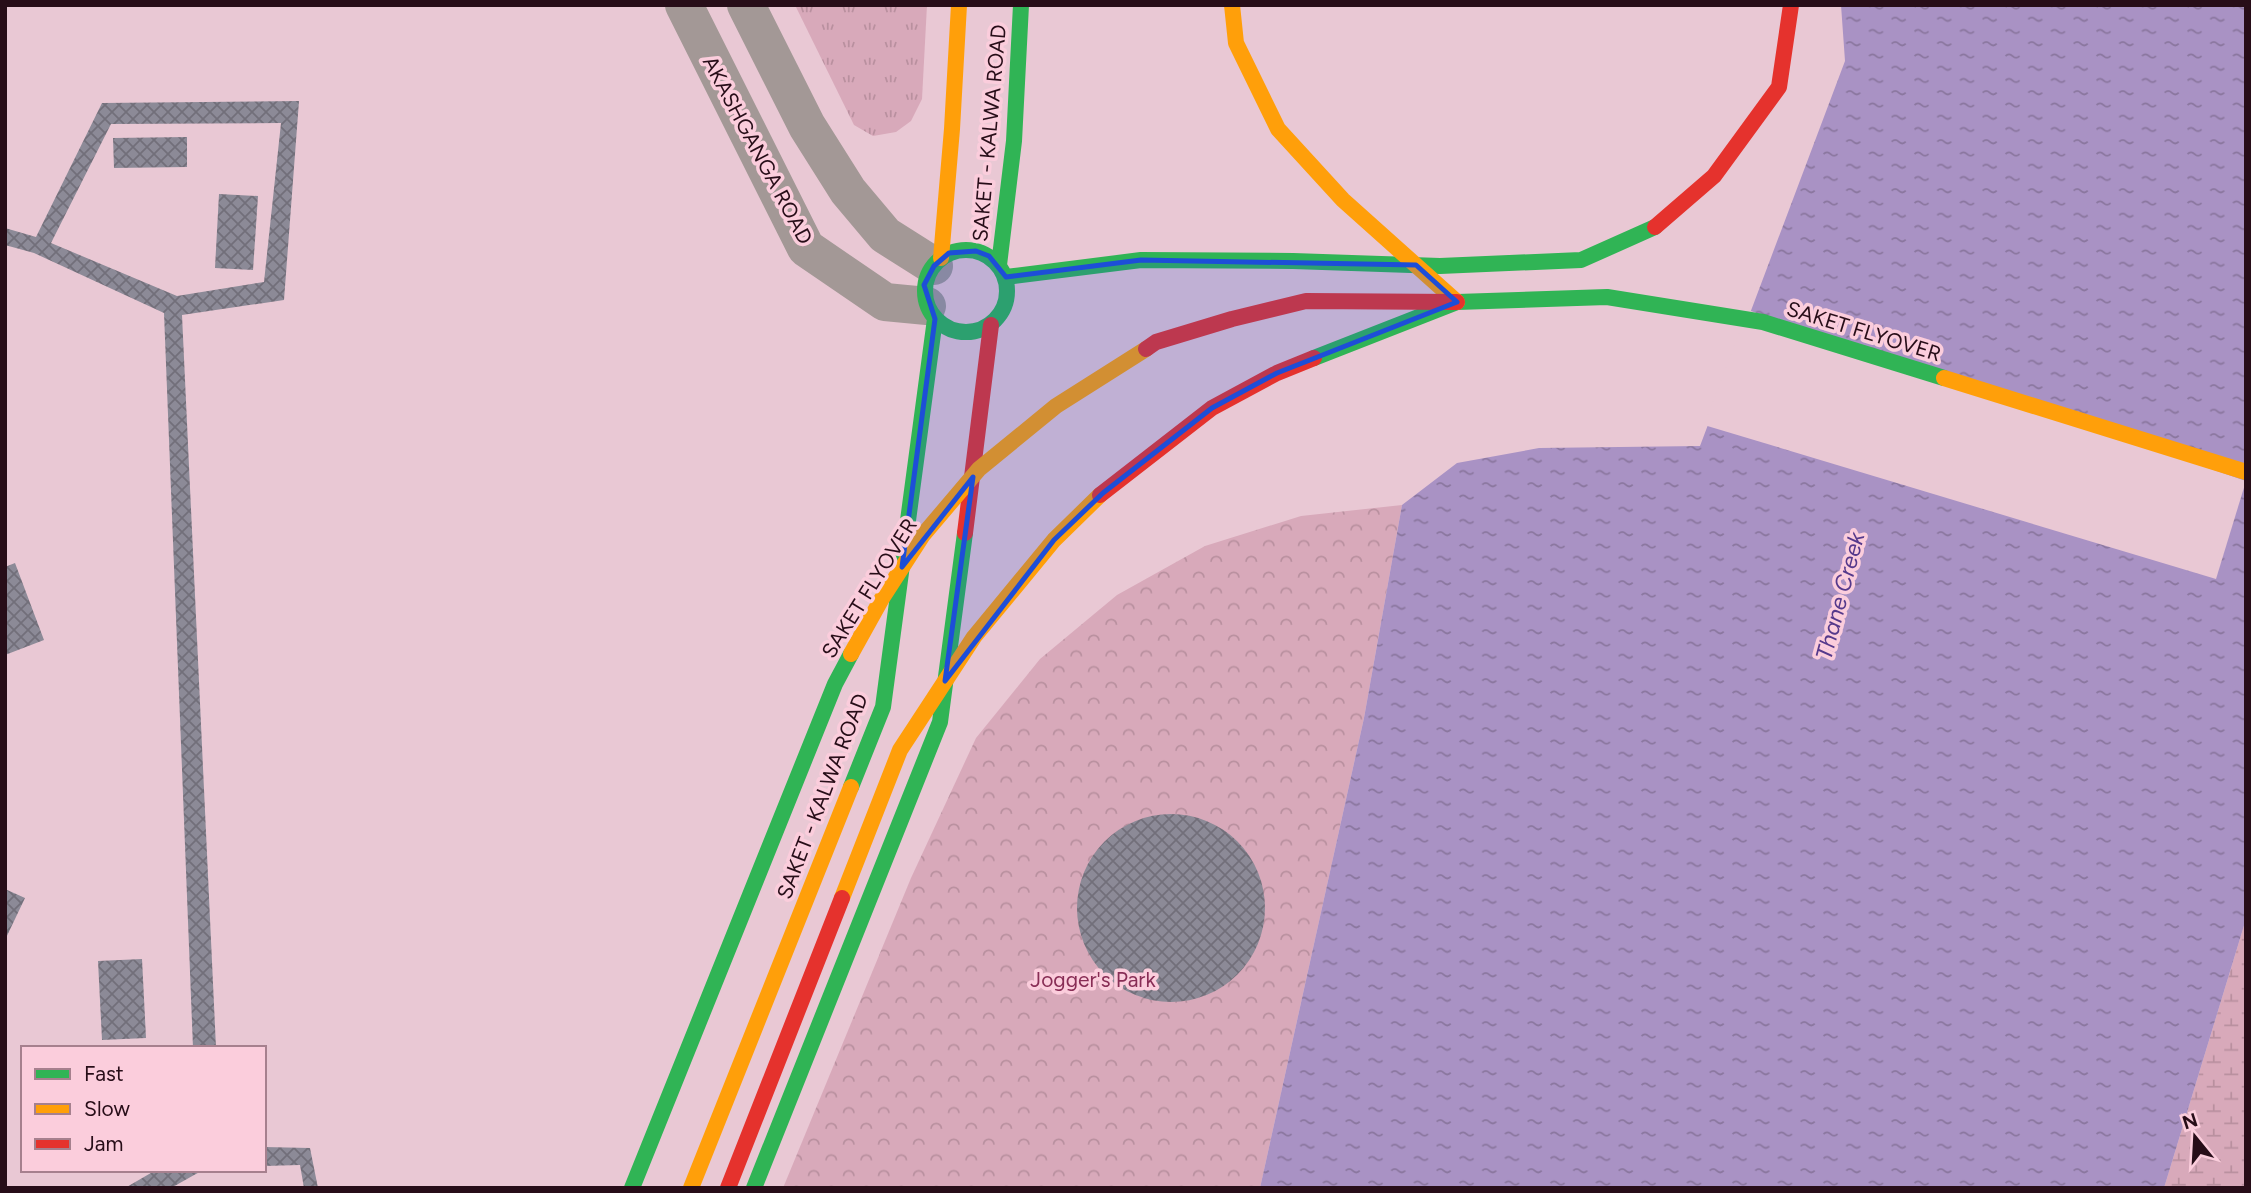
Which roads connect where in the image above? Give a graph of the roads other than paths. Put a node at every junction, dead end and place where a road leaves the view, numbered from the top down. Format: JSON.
{"nodes":[{"id":1,"x":684,"y":5,"type":"edge"},
{"id":2,"x":747,"y":5,"type":"edge"},
{"id":3,"x":960,"y":5,"type":"edge"},
{"id":4,"x":1021,"y":5,"type":"edge"},
{"id":5,"x":1231,"y":5,"type":"edge"},
{"id":6,"x":1791,"y":5,"type":"edge"},
{"id":7,"x":937,"y":262,"type":"junction"},
{"id":8,"x":1002,"y":271,"type":"junction"},
{"id":9,"x":1457,"y":302,"type":"junction"},
{"id":10,"x":931,"y":312,"type":"junction"},
{"id":11,"x":990,"y":326,"type":"junction"},
{"id":12,"x":2246,"y":472,"type":"edge"},
{"id":13,"x":632,"y":1188,"type":"edge"},
{"id":14,"x":691,"y":1188,"type":"edge"},
{"id":15,"x":728,"y":1188,"type":"edge"},
{"id":16,"x":754,"y":1188,"type":"edge"}],
"edges":[{"from":1,"to":10,"type":"street","name":"AKASHGANGA ROAD"},
{"from":2,"to":7,"type":"street"},
{"from":3,"to":7,"type":"main road","name":"SAKET - KALWA ROAD"},
{"from":4,"to":8,"type":"main road","name":"SAKET - KALWA ROAD"},
{"from":5,"to":9,"type":"main road","bridge":true},
{"from":6,"to":8,"type":"main road"},
{"from":7,"to":8,"type":"main road"},
{"from":7,"to":10,"type":"main road"},
{"from":8,"to":11,"type":"main road"},
{"from":9,"to":12,"type":"main road","name":"SAKET FLYOVER"},
{"from":9,"to":13,"type":"main road","name":"SAKET FLYOVER","bridge":true},
{"from":9,"to":15,"type":"main road","name":"SAKET FLYOVER","bridge":true},
{"from":10,"to":11,"type":"main road"},
{"from":10,"to":14,"type":"main road","name":"SAKET - KALWA ROAD"},
{"from":11,"to":16,"type":"main road"}]}
